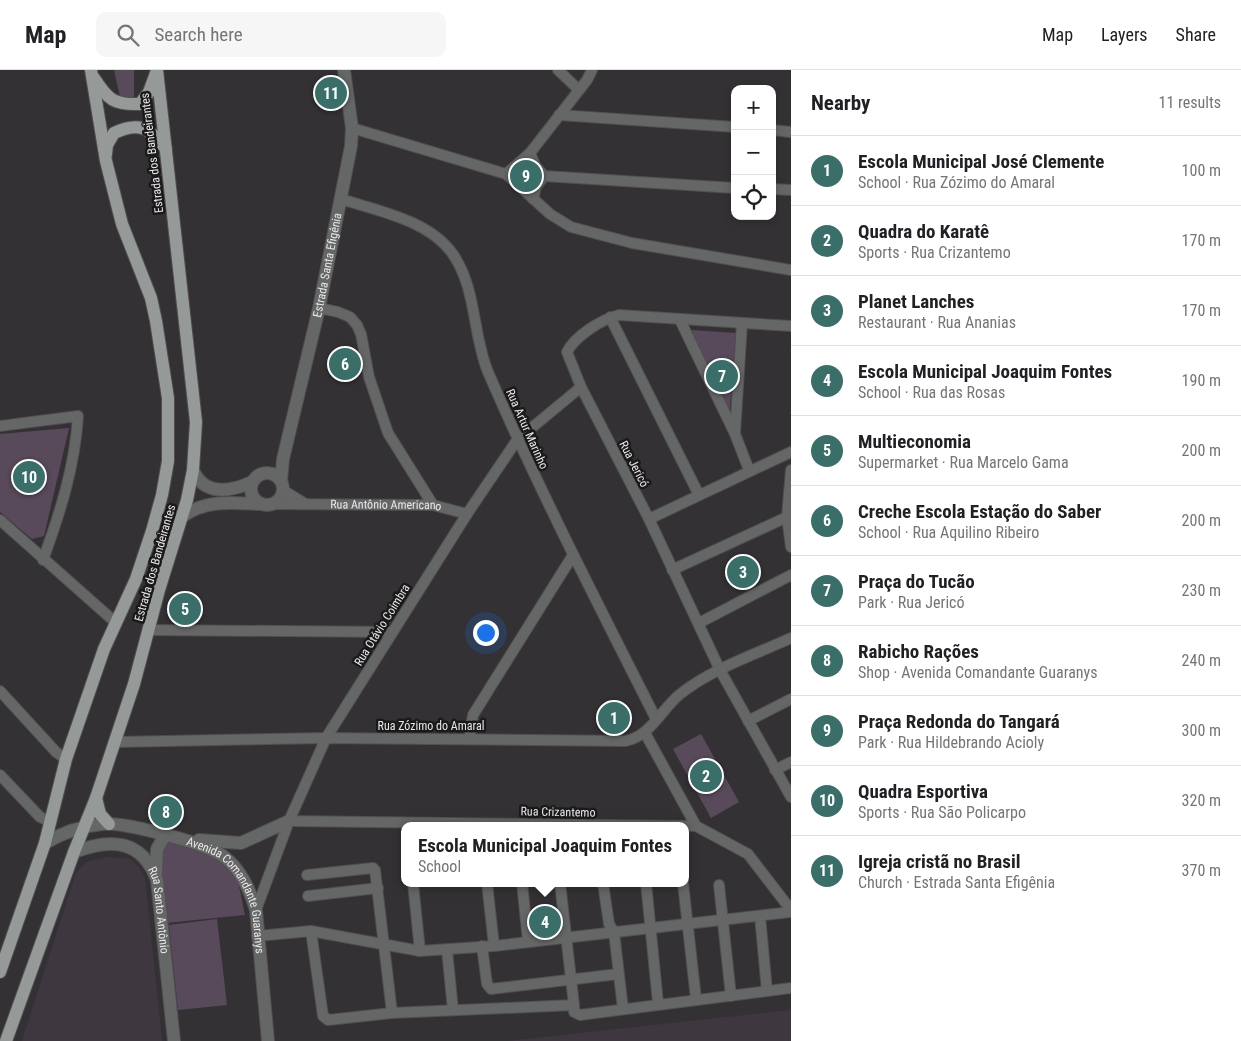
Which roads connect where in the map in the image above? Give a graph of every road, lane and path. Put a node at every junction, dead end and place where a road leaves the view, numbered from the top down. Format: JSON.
{"nodes":[{"id":1,"x":344,"y":70,"type":"edge"},
{"id":2,"x":558,"y":70,"type":"edge"},
{"id":3,"x":592,"y":70,"type":"edge"},
{"id":4,"x":157,"y":71,"type":"edge"},
{"id":5,"x":91,"y":72,"type":"edge"},
{"id":6,"x":579,"y":90,"type":"junction"},
{"id":7,"x":559,"y":115,"type":"junction"},
{"id":8,"x":352,"y":128,"type":"junction"},
{"id":9,"x":731,"y":128,"type":"edge"},
{"id":10,"x":776,"y":130,"type":"edge"},
{"id":11,"x":791,"y":132,"type":"edge"},
{"id":12,"x":166,"y":149,"type":"junction"},
{"id":13,"x":530,"y":153,"type":"junction"},
{"id":14,"x":106,"y":161,"type":"junction"},
{"id":15,"x":506,"y":174,"type":"junction"},
{"id":16,"x":544,"y":176,"type":"junction"},
{"id":17,"x":731,"y":188,"type":"edge"},
{"id":18,"x":776,"y":189,"type":"edge"},
{"id":19,"x":791,"y":190,"type":"edge"},
{"id":20,"x":533,"y":199,"type":"junction"},
{"id":21,"x":341,"y":200,"type":"junction"},
{"id":22,"x":791,"y":270,"type":"edge"},
{"id":23,"x":319,"y":308,"type":"junction"},
{"id":24,"x":610,"y":317,"type":"junction"},
{"id":25,"x":680,"y":320,"type":"junction"},
{"id":26,"x":742,"y":323,"type":"junction"},
{"id":27,"x":791,"y":326,"type":"edge"},
{"id":28,"x":581,"y":387,"type":"junction"},
{"id":29,"x":0,"y":426,"type":"edge"},
{"id":30,"x":735,"y":434,"type":"junction"},
{"id":31,"x":517,"y":440,"type":"junction"},
{"id":32,"x":791,"y":452,"type":"edge"},
{"id":33,"x":283,"y":459,"type":"junction"},
{"id":34,"x":192,"y":470,"type":"junction"},
{"id":35,"x":749,"y":470,"type":"junction"},
{"id":36,"x":791,"y":470,"type":"edge"},
{"id":37,"x":264,"y":473,"type":"junction"},
{"id":38,"x":252,"y":482,"type":"junction"},
{"id":39,"x":282,"y":485,"type":"junction"},
{"id":40,"x":699,"y":494,"type":"junction"},
{"id":41,"x":305,"y":503,"type":"junction"},
{"id":42,"x":266,"y":504,"type":"junction"},
{"id":43,"x":433,"y":505,"type":"junction"},
{"id":44,"x":467,"y":514,"type":"junction"},
{"id":45,"x":183,"y":516,"type":"junction"},
{"id":46,"x":787,"y":518,"type":"junction"},
{"id":47,"x":649,"y":519,"type":"junction"},
{"id":48,"x":0,"y":520,"type":"edge"},
{"id":49,"x":791,"y":547,"type":"edge"},
{"id":50,"x":573,"y":555,"type":"junction"},
{"id":51,"x":43,"y":560,"type":"junction"},
{"id":52,"x":672,"y":570,"type":"junction"},
{"id":53,"x":791,"y":575,"type":"edge"},
{"id":54,"x":115,"y":622,"type":"junction"},
{"id":55,"x":698,"y":623,"type":"junction"},
{"id":56,"x":150,"y":630,"type":"junction"},
{"id":57,"x":392,"y":632,"type":"junction"},
{"id":58,"x":791,"y":638,"type":"edge"},
{"id":59,"x":720,"y":670,"type":"junction"},
{"id":60,"x":0,"y":691,"type":"edge"},
{"id":61,"x":791,"y":699,"type":"edge"},
{"id":62,"x":656,"y":719,"type":"junction"},
{"id":63,"x":748,"y":721,"type":"junction"},
{"id":64,"x":645,"y":732,"type":"junction"},
{"id":65,"x":326,"y":738,"type":"junction"},
{"id":66,"x":469,"y":739,"type":"junction"},
{"id":67,"x":116,"y":742,"type":"junction"},
{"id":68,"x":66,"y":759,"type":"junction"},
{"id":69,"x":791,"y":762,"type":"edge"},
{"id":70,"x":776,"y":770,"type":"junction"},
{"id":71,"x":0,"y":775,"type":"edge"},
{"id":72,"x":791,"y":797,"type":"edge"},
{"id":73,"x":96,"y":798,"type":"junction"},
{"id":74,"x":289,"y":821,"type":"junction"},
{"id":75,"x":51,"y":822,"type":"junction"},
{"id":76,"x":401,"y":822,"type":"edge"},
{"id":77,"x":108,"y":824,"type":"junction"},
{"id":78,"x":689,"y":826,"type":"edge"},
{"id":79,"x":696,"y":826,"type":"junction"},
{"id":80,"x":83,"y":828,"type":"junction"},
{"id":81,"x":134,"y":829,"type":"junction"},
{"id":82,"x":165,"y":836,"type":"junction"},
{"id":83,"x":183,"y":838,"type":"junction"},
{"id":84,"x":45,"y":843,"type":"junction"},
{"id":85,"x":133,"y":850,"type":"junction"},
{"id":86,"x":74,"y":852,"type":"junction"},
{"id":87,"x":307,"y":875,"type":"dead end"},
{"id":88,"x":157,"y":880,"type":"junction"},
{"id":89,"x":719,"y":885,"type":"dead end"},
{"id":90,"x":413,"y":887,"type":"edge"},
{"id":91,"x":487,"y":887,"type":"edge"},
{"id":92,"x":522,"y":887,"type":"edge"},
{"id":93,"x":561,"y":887,"type":"edge"},
{"id":94,"x":604,"y":887,"type":"edge"},
{"id":95,"x":646,"y":887,"type":"edge"},
{"id":96,"x":682,"y":887,"type":"edge"},
{"id":97,"x":378,"y":888,"type":"junction"},
{"id":98,"x":308,"y":896,"type":"dead end"},
{"id":99,"x":256,"y":910,"type":"junction"},
{"id":100,"x":791,"y":911,"type":"edge"},
{"id":101,"x":760,"y":916,"type":"junction"},
{"id":102,"x":723,"y":921,"type":"junction"},
{"id":103,"x":687,"y":925,"type":"junction"},
{"id":104,"x":651,"y":928,"type":"junction"},
{"id":105,"x":312,"y":931,"type":"junction"},
{"id":106,"x":614,"y":932,"type":"junction"},
{"id":107,"x":257,"y":936,"type":"junction"},
{"id":108,"x":567,"y":938,"type":"junction"},
{"id":109,"x":528,"y":942,"type":"junction"},
{"id":110,"x":384,"y":944,"type":"junction"},
{"id":111,"x":482,"y":946,"type":"junction"},
{"id":112,"x":494,"y":946,"type":"junction"},
{"id":113,"x":447,"y":950,"type":"junction"},
{"id":114,"x":420,"y":951,"type":"junction"},
{"id":115,"x":0,"y":972,"type":"edge"},
{"id":116,"x":618,"y":974,"type":"junction"},
{"id":117,"x":571,"y":980,"type":"junction"},
{"id":118,"x":791,"y":988,"type":"edge"},
{"id":119,"x":767,"y":991,"type":"junction"},
{"id":120,"x":731,"y":996,"type":"junction"},
{"id":121,"x":696,"y":999,"type":"junction"},
{"id":122,"x":658,"y":1004,"type":"junction"},
{"id":123,"x":574,"y":1005,"type":"junction"},
{"id":124,"x":623,"y":1009,"type":"junction"},
{"id":125,"x":453,"y":1010,"type":"junction"},
{"id":126,"x":392,"y":1013,"type":"junction"},
{"id":127,"x":6,"y":1041,"type":"edge"},
{"id":128,"x":174,"y":1041,"type":"edge"},
{"id":129,"x":268,"y":1041,"type":"edge"}],
"edges":[{"from":1,"to":8,"type":"street","name":"Estrada Santa Efigênia"},
{"from":2,"to":6,"type":"street"},
{"from":3,"to":6,"type":"street"},
{"from":4,"to":5,"type":"main road"},
{"from":4,"to":12,"type":"main road","name":"Estrada dos Bandeirantes"},
{"from":5,"to":14,"type":"main road","name":"Estrada dos Bandeirantes"},
{"from":6,"to":7,"type":"street"},
{"from":7,"to":9,"type":"street"},
{"from":7,"to":13,"type":"street"},
{"from":8,"to":15,"type":"street"},
{"from":8,"to":21,"type":"street","name":"Estrada Santa Efigênia"},
{"from":10,"to":11,"type":"street"},
{"from":12,"to":14,"type":"main road"},
{"from":12,"to":34,"type":"main road","name":"Estrada dos Bandeirantes"},
{"from":13,"to":15,"type":"street"},
{"from":13,"to":16,"type":"street"},
{"from":14,"to":54,"type":"main road","name":"Estrada dos Bandeirantes"},
{"from":15,"to":20,"type":"street"},
{"from":16,"to":17,"type":"street"},
{"from":16,"to":20,"type":"street"},
{"from":18,"to":19,"type":"street"},
{"from":20,"to":22,"type":"street"},
{"from":21,"to":23,"type":"street","name":"Estrada Santa Efigênia"},
{"from":21,"to":31,"type":"street","name":"Rua Artur Marinho"},
{"from":23,"to":33,"type":"street","name":"Estrada Santa Efigênia"},
{"from":23,"to":43,"type":"street"},
{"from":24,"to":25,"type":"street","name":"Rua Jericó"},
{"from":24,"to":28,"type":"street","name":"Rua Jericó"},
{"from":24,"to":40,"type":"street"},
{"from":25,"to":26,"type":"street","name":"Rua Jericó"},
{"from":25,"to":30,"type":"street"},
{"from":26,"to":27,"type":"street","name":"Rua Jericó"},
{"from":26,"to":30,"type":"street"},
{"from":28,"to":31,"type":"street","name":"Rua Otávio Coimbra"},
{"from":28,"to":47,"type":"street","name":"Rua Jericó"},
{"from":29,"to":51,"type":"street"},
{"from":30,"to":35,"type":"street"},
{"from":31,"to":44,"type":"street","name":"Rua Otávio Coimbra"},
{"from":31,"to":50,"type":"street","name":"Rua Artur Marinho"},
{"from":32,"to":35,"type":"street"},
{"from":33,"to":37,"type":"street"},
{"from":33,"to":39,"type":"street","name":"Estrada Santa Efigênia"},
{"from":34,"to":38,"type":"street"},
{"from":34,"to":45,"type":"main road","name":"Estrada dos Bandeirantes"},
{"from":35,"to":40,"type":"street"},
{"from":36,"to":46,"type":"street"},
{"from":37,"to":38,"type":"street"},
{"from":37,"to":39,"type":"street"},
{"from":38,"to":42,"type":"street"},
{"from":39,"to":41,"type":"street","name":"Rua Antônio Americano"},
{"from":39,"to":42,"type":"street"},
{"from":40,"to":47,"type":"street"},
{"from":41,"to":42,"type":"street","name":"Rua Antônio Americano"},
{"from":41,"to":43,"type":"street","name":"Rua Antônio Americano"},
{"from":42,"to":45,"type":"street","name":"Rua Antônio Americano"},
{"from":43,"to":44,"type":"street","name":"Rua Antônio Americano"},
{"from":44,"to":57,"type":"street","name":"Rua Otávio Coimbra"},
{"from":45,"to":56,"type":"main road","name":"Estrada dos Bandeirantes"},
{"from":46,"to":49,"type":"street"},
{"from":46,"to":52,"type":"street"},
{"from":47,"to":52,"type":"street","name":"Rua Jericó"},
{"from":48,"to":51,"type":"street"},
{"from":50,"to":62,"type":"street","name":"Rua Artur Marinho"},
{"from":50,"to":66,"type":"street"},
{"from":51,"to":54,"type":"street"},
{"from":52,"to":55,"type":"street","name":"Rua Jericó"},
{"from":53,"to":55,"type":"street"},
{"from":54,"to":68,"type":"main road","name":"Estrada dos Bandeirantes"},
{"from":55,"to":59,"type":"street","name":"Rua Jericó"},
{"from":56,"to":57,"type":"street"},
{"from":56,"to":67,"type":"main road","name":"Estrada dos Bandeirantes"},
{"from":57,"to":65,"type":"street","name":"Rua Otávio Coimbra"},
{"from":58,"to":59,"type":"street","name":"Rua Zózimo do Amaral"},
{"from":59,"to":62,"type":"street","name":"Rua Zózimo do Amaral"},
{"from":59,"to":63,"type":"street","name":"Rua Jericó"},
{"from":60,"to":68,"type":"street"},
{"from":61,"to":63,"type":"street"},
{"from":62,"to":64,"type":"street","name":"Rua Zózimo do Amaral"},
{"from":63,"to":70,"type":"street","name":"Rua Jericó"},
{"from":64,"to":66,"type":"street","name":"Rua Zózimo do Amaral"},
{"from":64,"to":79,"type":"street"},
{"from":65,"to":66,"type":"street","name":"Rua Zózimo do Amaral"},
{"from":65,"to":67,"type":"street","name":"Rua Zózimo do Amaral"},
{"from":65,"to":74,"type":"street","name":"Rua Otávio Coimbra"},
{"from":67,"to":73,"type":"main road","name":"Estrada dos Bandeirantes"},
{"from":68,"to":75,"type":"main road","name":"Estrada dos Bandeirantes"},
{"from":69,"to":70,"type":"street"},
{"from":70,"to":72,"type":"street","name":"Rua Jericó"},
{"from":71,"to":75,"type":"street"},
{"from":73,"to":77,"type":"main road"},
{"from":73,"to":80,"type":"main road","name":"Estrada dos Bandeirantes"},
{"from":74,"to":76,"type":"street","name":"Rua Crizantemo"},
{"from":74,"to":83,"type":"street"},
{"from":74,"to":99,"type":"street","name":"Rua Otávio Coimbra"},
{"from":75,"to":84,"type":"main road","name":"Estrada dos Bandeirantes"},
{"from":77,"to":80,"type":"street","name":"Avenida Comandante Guaranys"},
{"from":77,"to":81,"type":"street","name":"Avenida Comandante Guaranys"},
{"from":78,"to":79,"type":"street","name":"Rua Crizantemo"},
{"from":79,"to":100,"type":"street","name":"Rua Crizantemo"},
{"from":80,"to":84,"type":"street","name":"Avenida Comandante Guaranys"},
{"from":80,"to":86,"type":"main road","name":"Estrada dos Bandeirantes"},
{"from":81,"to":82,"type":"street","name":"Avenida Comandante Guaranys"},
{"from":81,"to":85,"type":"street"},
{"from":82,"to":83,"type":"street","name":"Avenida Comandante Guaranys"},
{"from":82,"to":88,"type":"street"},
{"from":83,"to":99,"type":"street","name":"Avenida Comandante Guaranys"},
{"from":84,"to":115,"type":"main road","name":"Estrada dos Bandeirantes"},
{"from":85,"to":86,"type":"street","name":"Rua Santo Antônio"},
{"from":85,"to":88,"type":"street","name":"Rua Santo Antônio"},
{"from":86,"to":127,"type":"main road","name":"Estrada dos Bandeirantes"},
{"from":87,"to":97,"type":"street"},
{"from":88,"to":128,"type":"street","name":"Rua Santo Antônio"},
{"from":89,"to":102,"type":"street"},
{"from":90,"to":114,"type":"street"},
{"from":91,"to":112,"type":"street"},
{"from":92,"to":109,"type":"street"},
{"from":93,"to":108,"type":"street"},
{"from":94,"to":106,"type":"street"},
{"from":95,"to":104,"type":"street"},
{"from":96,"to":103,"type":"street"},
{"from":97,"to":98,"type":"street"},
{"from":97,"to":110,"type":"street"},
{"from":99,"to":107,"type":"street","name":"Avenida Comandante Guaranys"},
{"from":100,"to":101,"type":"street"},
{"from":101,"to":102,"type":"street"},
{"from":101,"to":119,"type":"street"},
{"from":102,"to":103,"type":"street"},
{"from":102,"to":120,"type":"street"},
{"from":103,"to":104,"type":"street"},
{"from":103,"to":121,"type":"street"},
{"from":104,"to":106,"type":"street"},
{"from":104,"to":122,"type":"street"},
{"from":105,"to":107,"type":"street"},
{"from":105,"to":110,"type":"street"},
{"from":105,"to":126,"type":"street"},
{"from":106,"to":108,"type":"street"},
{"from":106,"to":116,"type":"street"},
{"from":107,"to":129,"type":"street","name":"Avenida Comandante Guaranys"},
{"from":108,"to":109,"type":"street"},
{"from":108,"to":117,"type":"street"},
{"from":109,"to":112,"type":"street"},
{"from":110,"to":114,"type":"street"},
{"from":110,"to":126,"type":"street"},
{"from":111,"to":112,"type":"street"},
{"from":111,"to":113,"type":"street"},
{"from":111,"to":117,"type":"street"},
{"from":113,"to":114,"type":"street"},
{"from":113,"to":125,"type":"street"},
{"from":116,"to":117,"type":"street"},
{"from":116,"to":124,"type":"street"},
{"from":117,"to":123,"type":"street"},
{"from":118,"to":119,"type":"street"},
{"from":119,"to":120,"type":"street"},
{"from":120,"to":121,"type":"street"},
{"from":121,"to":122,"type":"street"},
{"from":122,"to":124,"type":"street"},
{"from":123,"to":124,"type":"street"},
{"from":123,"to":125,"type":"street"},
{"from":125,"to":126,"type":"street"}]}
